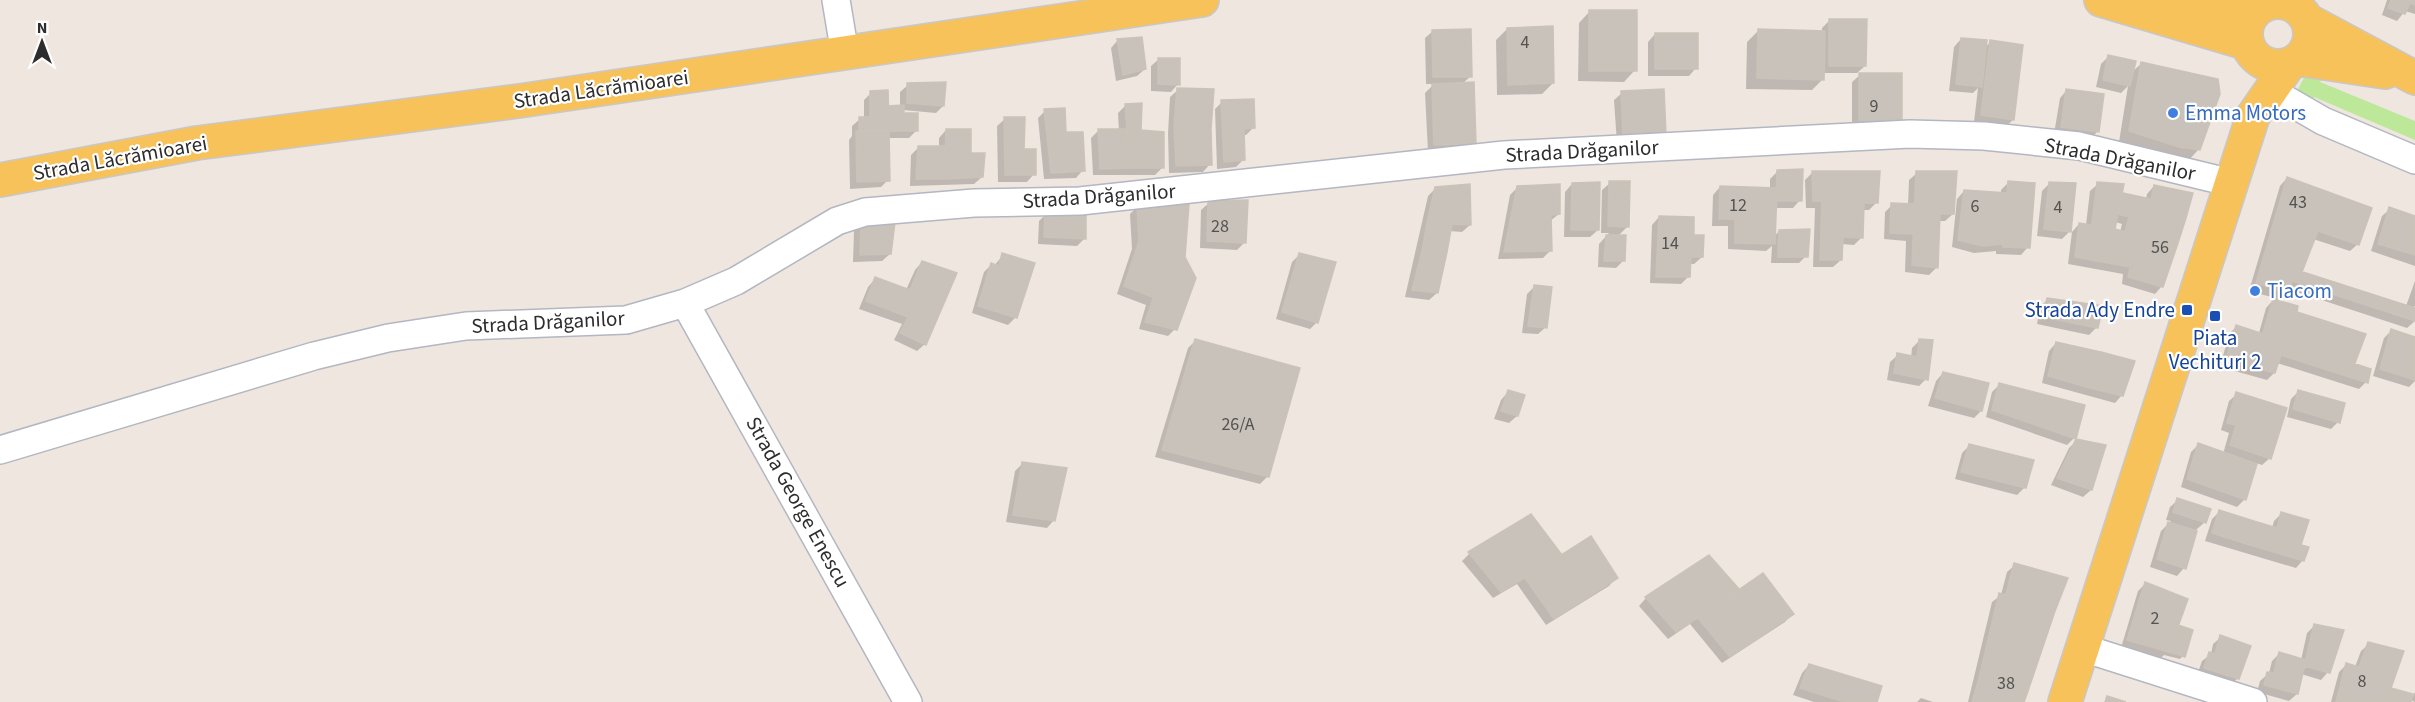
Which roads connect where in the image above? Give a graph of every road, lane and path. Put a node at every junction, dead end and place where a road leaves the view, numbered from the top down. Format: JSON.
{"nodes":[{"id":1,"x":836,"y":0,"type":"edge"},
{"id":2,"x":1202,"y":0,"type":"edge"},
{"id":3,"x":2101,"y":0,"type":"edge"},
{"id":4,"x":2120,"y":0,"type":"edge"},
{"id":5,"x":2283,"y":7,"type":"edge"},
{"id":6,"x":2249,"y":48,"type":"junction"},
{"id":7,"x":845,"y":54,"type":"junction"},
{"id":8,"x":2294,"y":62,"type":"junction"},
{"id":9,"x":2411,"y":77,"type":"edge"},
{"id":10,"x":2262,"y":104,"type":"junction"},
{"id":11,"x":2415,"y":160,"type":"edge"},
{"id":12,"x":0,"y":180,"type":"edge"},
{"id":13,"x":2232,"y":183,"type":"junction"},
{"id":14,"x":685,"y":303,"type":"junction"},
{"id":15,"x":0,"y":450,"type":"edge"},
{"id":16,"x":2083,"y":648,"type":"junction"},
{"id":17,"x":908,"y":702,"type":"edge"},
{"id":18,"x":2065,"y":702,"type":"edge"},
{"id":19,"x":2253,"y":702,"type":"edge"}],
"edges":[{"from":1,"to":7,"type":"street"},
{"from":2,"to":7,"type":"main road","name":"Strada Lăcrămioarei"},
{"from":3,"to":6,"type":"main road"},
{"from":4,"to":5,"type":"main road"},
{"from":5,"to":6,"type":"main road"},
{"from":5,"to":8,"type":"main road"},
{"from":5,"to":9,"type":"main road"},
{"from":6,"to":8,"type":"main road"},
{"from":6,"to":10,"type":"main road"},
{"from":7,"to":12,"type":"main road","name":"Strada Lăcrămioarei"},
{"from":8,"to":9,"type":"main road"},
{"from":8,"to":10,"type":"main road"},
{"from":10,"to":11,"type":"street"},
{"from":10,"to":13,"type":"main road"},
{"from":13,"to":14,"type":"street","name":"Strada Drăganilor"},
{"from":13,"to":16,"type":"main road"},
{"from":14,"to":15,"type":"street","name":"Strada Drăganilor"},
{"from":14,"to":17,"type":"street","name":"Strada George Enescu"},
{"from":16,"to":18,"type":"main road"},
{"from":16,"to":19,"type":"street"}]}
